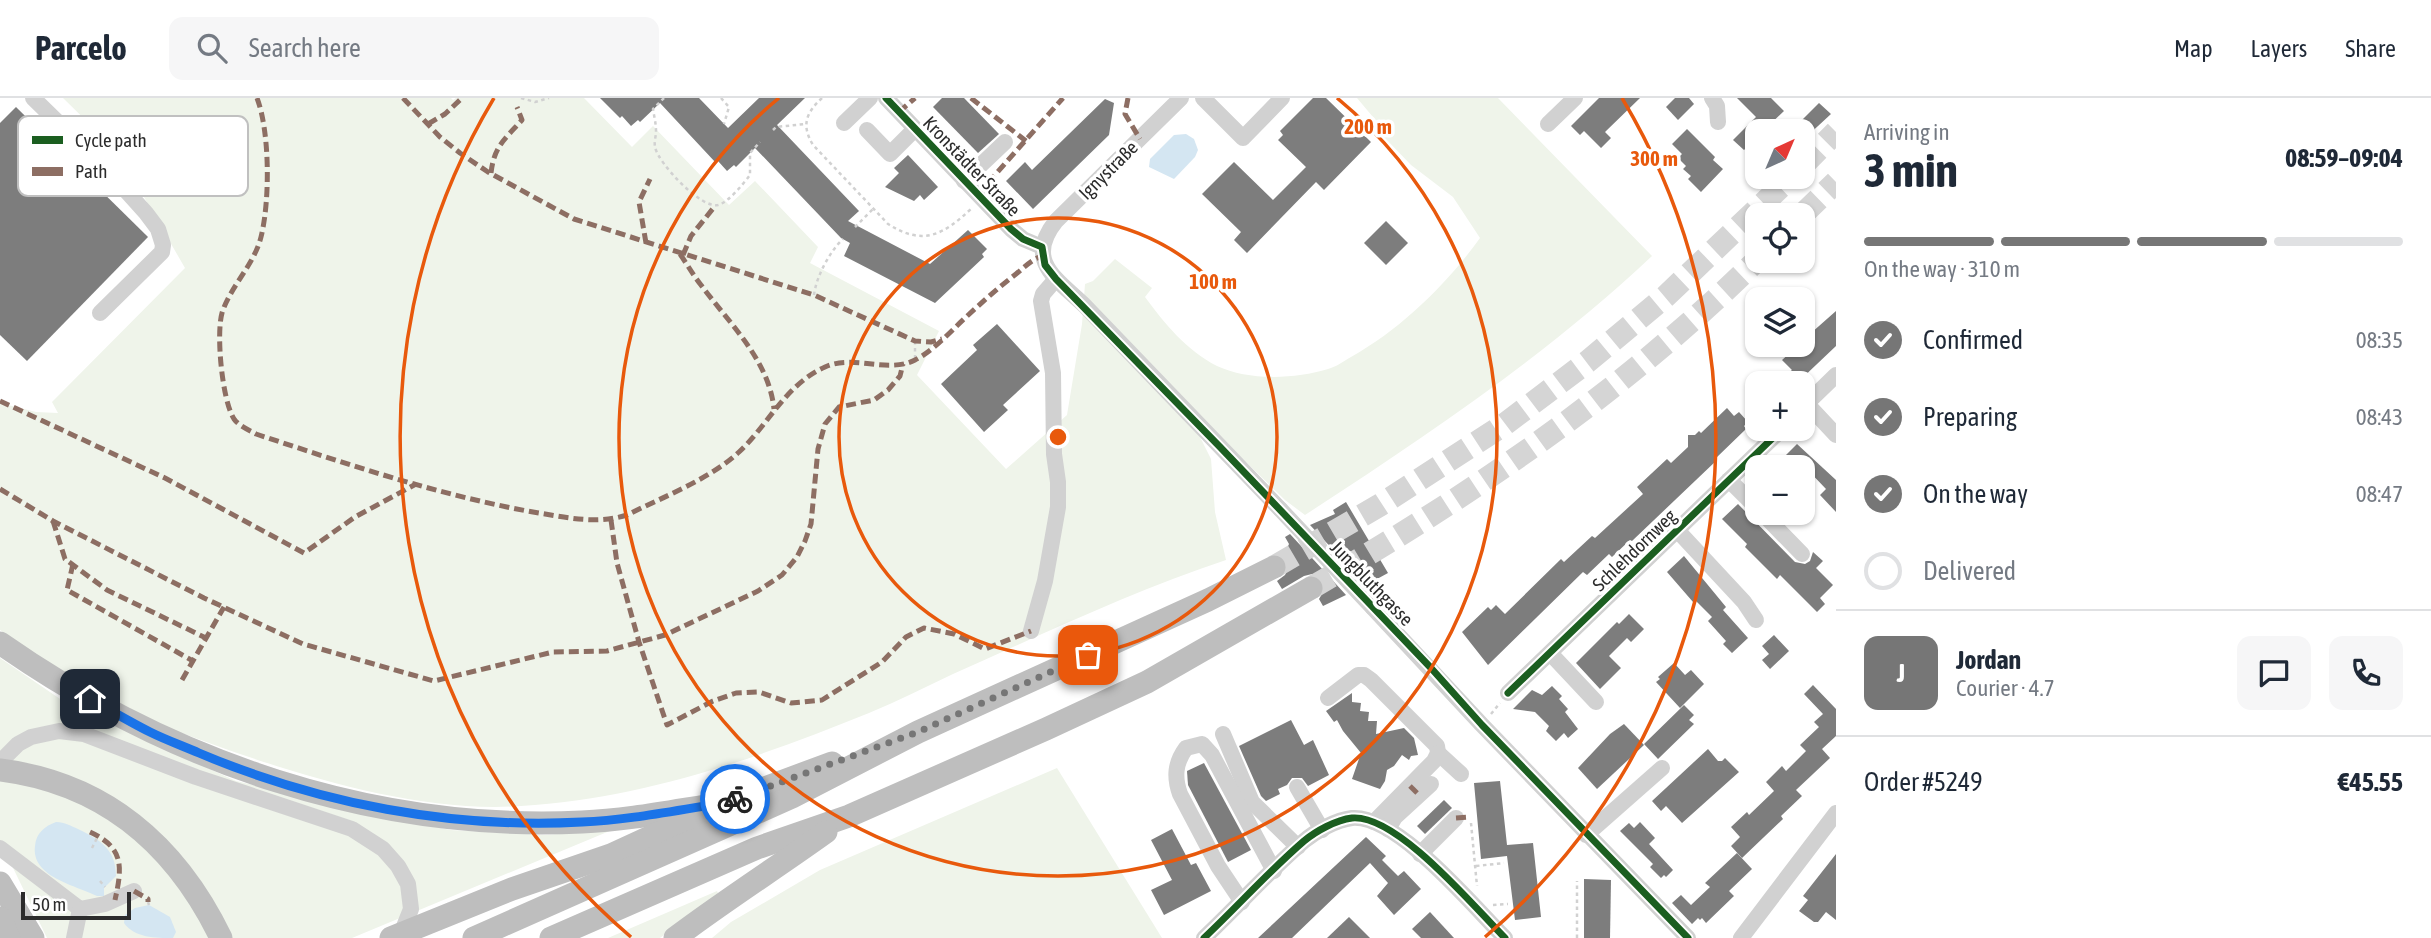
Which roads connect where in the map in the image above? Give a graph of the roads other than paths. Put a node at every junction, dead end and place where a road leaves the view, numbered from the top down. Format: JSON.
{"nodes":[{"id":1,"x":33,"y":98,"type":"edge"},
{"id":2,"x":870,"y":98,"type":"edge"},
{"id":3,"x":886,"y":98,"type":"edge"},
{"id":4,"x":1181,"y":98,"type":"edge"},
{"id":5,"x":1203,"y":98,"type":"edge"},
{"id":6,"x":1282,"y":98,"type":"edge"},
{"id":7,"x":1575,"y":98,"type":"edge"},
{"id":8,"x":1712,"y":98,"type":"edge"},
{"id":9,"x":51,"y":116,"type":"edge"},
{"id":10,"x":1718,"y":122,"type":"dead end"},
{"id":11,"x":844,"y":123,"type":"dead end"},
{"id":12,"x":1548,"y":124,"type":"dead end"},
{"id":13,"x":915,"y":129,"type":"junction"},
{"id":14,"x":867,"y":130,"type":"dead end"},
{"id":15,"x":1005,"y":142,"type":"dead end"},
{"id":16,"x":964,"y":181,"type":"junction"},
{"id":17,"x":131,"y":196,"type":"edge"},
{"id":18,"x":1042,"y":247,"type":"junction"},
{"id":19,"x":1056,"y":279,"type":"junction"},
{"id":20,"x":100,"y":313,"type":"dead end"},
{"id":21,"x":1836,"y":375,"type":"edge"},
{"id":22,"x":1815,"y":396,"type":"edge"},
{"id":23,"x":1815,"y":415,"type":"edge"},
{"id":24,"x":1836,"y":435,"type":"edge"},
{"id":25,"x":1770,"y":441,"type":"edge"},
{"id":26,"x":1729,"y":480,"type":"junction"},
{"id":27,"x":1745,"y":496,"type":"edge"},
{"id":28,"x":1774,"y":525,"type":"edge"},
{"id":29,"x":1677,"y":530,"type":"junction"},
{"id":30,"x":1802,"y":554,"type":"dead end"},
{"id":31,"x":1274,"y":567,"type":"tunnel mouth"},
{"id":32,"x":1311,"y":588,"type":"tunnel mouth"},
{"id":33,"x":1756,"y":620,"type":"dead end"},
{"id":34,"x":1031,"y":631,"type":"dead end"},
{"id":35,"x":0,"y":643,"type":"edge"},
{"id":36,"x":1550,"y":653,"type":"junction"},
{"id":37,"x":1508,"y":693,"type":"road end"},
{"id":38,"x":1328,"y":698,"type":"dead end"},
{"id":39,"x":1596,"y":702,"type":"dead end"},
{"id":40,"x":918,"y":732,"type":"junction"},
{"id":41,"x":1223,"y":734,"type":"dead end"},
{"id":42,"x":1438,"y":753,"type":"junction"},
{"id":43,"x":0,"y":762,"type":"edge"},
{"id":44,"x":1662,"y":768,"type":"dead end"},
{"id":45,"x":0,"y":770,"type":"edge"},
{"id":46,"x":1461,"y":774,"type":"dead end"},
{"id":47,"x":1431,"y":784,"type":"dead end"},
{"id":48,"x":1297,"y":787,"type":"dead end"},
{"id":49,"x":724,"y":803,"type":"junction"},
{"id":50,"x":1836,"y":813,"type":"edge"},
{"id":51,"x":849,"y":816,"type":"junction"},
{"id":52,"x":1463,"y":817,"type":"road end"},
{"id":53,"x":1381,"y":826,"type":"junction"},
{"id":54,"x":1322,"y":830,"type":"junction"},
{"id":55,"x":1586,"y":835,"type":"junction"},
{"id":56,"x":1298,"y":847,"type":"junction"},
{"id":57,"x":0,"y":848,"type":"edge"},
{"id":58,"x":1420,"y":854,"type":"junction"},
{"id":59,"x":1273,"y":871,"type":"junction"},
{"id":60,"x":0,"y":883,"type":"edge"},
{"id":61,"x":134,"y":891,"type":"dead end"},
{"id":62,"x":1242,"y":902,"type":"junction"},
{"id":63,"x":80,"y":909,"type":"junction"},
{"id":64,"x":0,"y":918,"type":"edge"},
{"id":65,"x":396,"y":936,"type":"edge"},
{"id":66,"x":9,"y":938,"type":"edge"},
{"id":67,"x":33,"y":938,"type":"edge"},
{"id":68,"x":74,"y":938,"type":"edge"},
{"id":69,"x":221,"y":938,"type":"edge"},
{"id":70,"x":474,"y":938,"type":"edge"},
{"id":71,"x":551,"y":938,"type":"edge"},
{"id":72,"x":675,"y":938,"type":"edge"},
{"id":73,"x":1205,"y":938,"type":"edge"},
{"id":74,"x":1505,"y":938,"type":"edge"},
{"id":75,"x":1688,"y":938,"type":"edge"},
{"id":76,"x":1741,"y":938,"type":"edge"}],
"edges":[{"from":1,"to":9,"type":"street"},
{"from":2,"to":11,"type":"street"},
{"from":3,"to":13,"type":"street","name":"Kronstädter Straße"},
{"from":4,"to":18,"type":"street","name":"Ignystraße"},
{"from":5,"to":6,"type":"street"},
{"from":7,"to":12,"type":"street"},
{"from":8,"to":10,"type":"street"},
{"from":13,"to":14,"type":"street"},
{"from":13,"to":16,"type":"street","name":"Kronstädter Straße"},
{"from":15,"to":16,"type":"street"},
{"from":16,"to":18,"type":"street","name":"Kronstädter Straße"},
{"from":17,"to":20,"type":"street"},
{"from":18,"to":19,"type":"street","name":"Jungbluthgasse"},
{"from":19,"to":34,"type":"street"},
{"from":19,"to":55,"type":"street","name":"Jungbluthgasse","bridge":true},
{"from":21,"to":22,"type":"street"},
{"from":23,"to":24,"type":"street"},
{"from":25,"to":26,"type":"street","name":"Schlehdornweg"},
{"from":26,"to":27,"type":"street"},
{"from":26,"to":29,"type":"street","name":"Schlehdornweg"},
{"from":28,"to":30,"type":"street"},
{"from":29,"to":33,"type":"street"},
{"from":29,"to":36,"type":"street","name":"Schlehdornweg"},
{"from":31,"to":40,"type":"highway"},
{"from":32,"to":51,"type":"highway"},
{"from":35,"to":49,"type":"highway"},
{"from":36,"to":37,"type":"street","name":"Schlehdornweg"},
{"from":36,"to":39,"type":"street"},
{"from":38,"to":42,"type":"street"},
{"from":40,"to":49,"type":"highway"},
{"from":40,"to":70,"type":"highway"},
{"from":41,"to":56,"type":"street"},
{"from":42,"to":46,"type":"street"},
{"from":42,"to":53,"type":"street"},
{"from":43,"to":65,"type":"street"},
{"from":44,"to":55,"type":"street"},
{"from":45,"to":69,"type":"highway"},
{"from":47,"to":53,"type":"street"},
{"from":48,"to":54,"type":"street"},
{"from":49,"to":65,"type":"highway"},
{"from":50,"to":76,"type":"street"},
{"from":51,"to":71,"type":"highway"},
{"from":51,"to":72,"type":"highway"},
{"from":52,"to":58,"type":"street"},
{"from":53,"to":54,"type":"street"},
{"from":53,"to":58,"type":"street"},
{"from":54,"to":56,"type":"street"},
{"from":55,"to":75,"type":"street","name":"Jungbluthgasse"},
{"from":56,"to":59,"type":"street"},
{"from":57,"to":63,"type":"street"},
{"from":58,"to":74,"type":"street"},
{"from":59,"to":62,"type":"street"},
{"from":59,"to":62,"type":"street"},
{"from":60,"to":67,"type":"highway"},
{"from":61,"to":63,"type":"street"},
{"from":62,"to":73,"type":"street"},
{"from":63,"to":68,"type":"street"},
{"from":64,"to":66,"type":"highway"}]}
